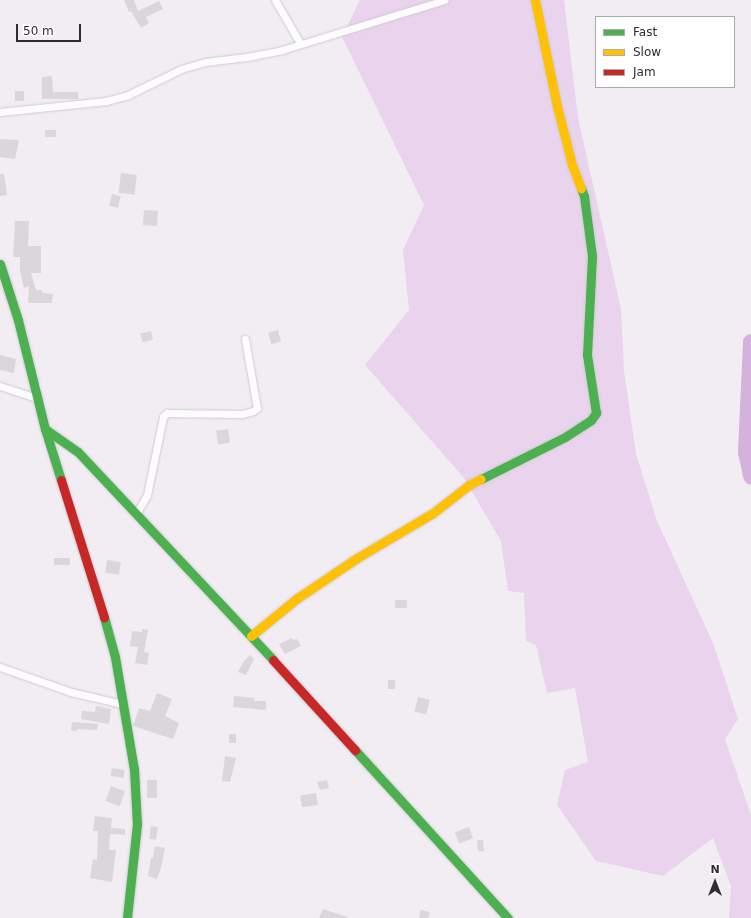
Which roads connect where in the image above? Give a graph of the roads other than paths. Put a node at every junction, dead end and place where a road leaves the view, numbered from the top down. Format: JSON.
{"nodes":[{"id":1,"x":275,"y":0,"type":"edge"},
{"id":2,"x":445,"y":0,"type":"edge"},
{"id":3,"x":535,"y":0,"type":"edge"},
{"id":4,"x":300,"y":43,"type":"junction"},
{"id":5,"x":0,"y":112,"type":"edge"},
{"id":6,"x":0,"y":264,"type":"edge"},
{"id":7,"x":245,"y":339,"type":"dead end"},
{"id":8,"x":0,"y":386,"type":"edge"},
{"id":9,"x":37,"y":398,"type":"junction"},
{"id":10,"x":45,"y":429,"type":"junction"},
{"id":11,"x":136,"y":514,"type":"junction"},
{"id":12,"x":251,"y":636,"type":"junction"},
{"id":13,"x":0,"y":667,"type":"edge"},
{"id":14,"x":122,"y":704,"type":"junction"},
{"id":15,"x":128,"y":918,"type":"edge"},
{"id":16,"x":508,"y":918,"type":"edge"}],
"edges":[{"from":1,"to":4,"type":"street"},
{"from":2,"to":4,"type":"street"},
{"from":3,"to":12,"type":"street"},
{"from":4,"to":5,"type":"street"},
{"from":6,"to":9,"type":"street"},
{"from":7,"to":11,"type":"street"},
{"from":8,"to":9,"type":"street"},
{"from":9,"to":10,"type":"street"},
{"from":10,"to":11,"type":"street"},
{"from":10,"to":14,"type":"street"},
{"from":11,"to":12,"type":"street"},
{"from":12,"to":16,"type":"street"},
{"from":13,"to":14,"type":"street"},
{"from":14,"to":15,"type":"street"}]}
